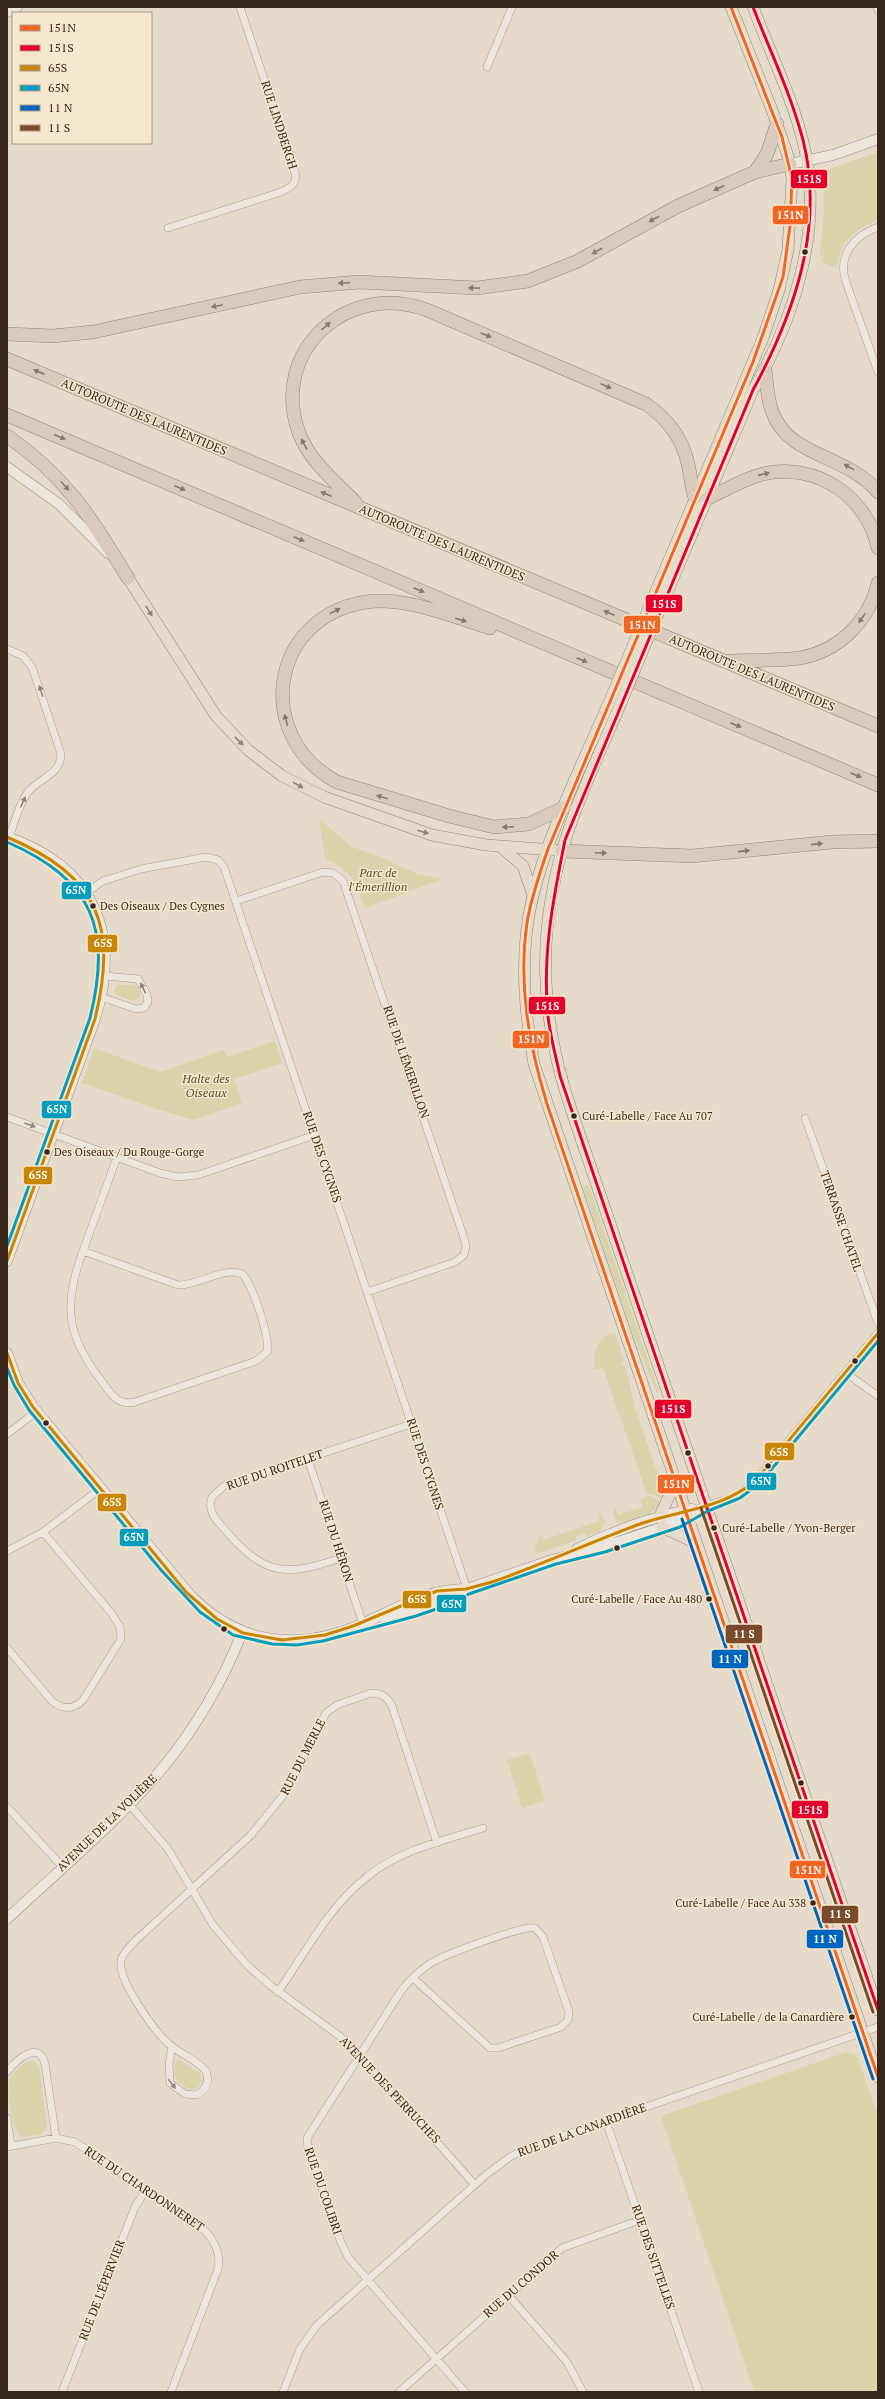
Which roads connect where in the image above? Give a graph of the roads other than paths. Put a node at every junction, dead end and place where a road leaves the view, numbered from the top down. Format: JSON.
{"nodes":[{"id":1,"x":17,"y":7,"type":"edge"},
{"id":2,"x":240,"y":7,"type":"edge"},
{"id":3,"x":512,"y":7,"type":"edge"},
{"id":4,"x":731,"y":7,"type":"edge"},
{"id":5,"x":753,"y":7,"type":"edge"},
{"id":6,"x":877,"y":7,"type":"edge"},
{"id":7,"x":878,"y":10,"type":"edge"},
{"id":8,"x":7,"y":12,"type":"edge"},
{"id":9,"x":487,"y":67,"type":"dead end"},
{"id":10,"x":778,"y":124,"type":"junction"},
{"id":11,"x":878,"y":139,"type":"edge"},
{"id":12,"x":807,"y":161,"type":"junction"},
{"id":13,"x":790,"y":164,"type":"junction"},
{"id":14,"x":755,"y":172,"type":"junction"},
{"id":15,"x":878,"y":227,"type":"edge"},
{"id":16,"x":168,"y":228,"type":"dead end"},
{"id":17,"x":7,"y":334,"type":"edge"},
{"id":18,"x":7,"y":359,"type":"edge"},
{"id":19,"x":765,"y":369,"type":"junction"},
{"id":20,"x":878,"y":372,"type":"edge"},
{"id":21,"x":7,"y":415,"type":"edge"},
{"id":22,"x":7,"y":436,"type":"edge"},
{"id":23,"x":7,"y":467,"type":"edge"},
{"id":24,"x":878,"y":492,"type":"edge"},
{"id":25,"x":702,"y":498,"type":"junction"},
{"id":26,"x":362,"y":509,"type":"junction"},
{"id":27,"x":878,"y":548,"type":"edge"},
{"id":28,"x":128,"y":578,"type":"junction"},
{"id":29,"x":878,"y":583,"type":"edge"},
{"id":30,"x":546,"y":644,"type":"junction"},
{"id":31,"x":7,"y":649,"type":"edge"},
{"id":32,"x":723,"y":661,"type":"junction"},
{"id":33,"x":878,"y":726,"type":"edge"},
{"id":34,"x":878,"y":785,"type":"edge"},
{"id":35,"x":565,"y":807,"type":"junction"},
{"id":36,"x":8,"y":837,"type":"edge"},
{"id":37,"x":878,"y":841,"type":"edge"},
{"id":38,"x":500,"y":846,"type":"junction"},
{"id":39,"x":548,"y":849,"type":"junction"},
{"id":40,"x":562,"y":850,"type":"junction"},
{"id":41,"x":86,"y":893,"type":"junction"},
{"id":42,"x":533,"y":895,"type":"junction"},
{"id":43,"x":236,"y":901,"type":"junction"},
{"id":44,"x":105,"y":976,"type":"junction"},
{"id":45,"x":101,"y":997,"type":"junction"},
{"id":46,"x":7,"y":1117,"type":"edge"},
{"id":47,"x":806,"y":1118,"type":"dead end"},
{"id":48,"x":52,"y":1133,"type":"junction"},
{"id":49,"x":315,"y":1136,"type":"junction"},
{"id":50,"x":117,"y":1157,"type":"junction"},
{"id":51,"x":83,"y":1251,"type":"junction"},
{"id":52,"x":7,"y":1261,"type":"edge"},
{"id":53,"x":367,"y":1292,"type":"junction"},
{"id":54,"x":878,"y":1323,"type":"edge"},
{"id":55,"x":878,"y":1333,"type":"edge"},
{"id":56,"x":7,"y":1353,"type":"edge"},
{"id":57,"x":846,"y":1373,"type":"junction"},
{"id":58,"x":878,"y":1396,"type":"edge"},
{"id":59,"x":36,"y":1412,"type":"junction"},
{"id":60,"x":411,"y":1424,"type":"junction"},
{"id":61,"x":7,"y":1434,"type":"edge"},
{"id":62,"x":308,"y":1459,"type":"junction"},
{"id":63,"x":675,"y":1483,"type":"junction"},
{"id":64,"x":100,"y":1489,"type":"junction"},
{"id":65,"x":706,"y":1506,"type":"junction"},
{"id":66,"x":686,"y":1514,"type":"junction"},
{"id":67,"x":660,"y":1522,"type":"junction"},
{"id":68,"x":43,"y":1532,"type":"junction"},
{"id":69,"x":696,"y":1543,"type":"junction"},
{"id":70,"x":7,"y":1551,"type":"edge"},
{"id":71,"x":342,"y":1558,"type":"junction"},
{"id":72,"x":467,"y":1589,"type":"junction"},
{"id":73,"x":363,"y":1624,"type":"junction"},
{"id":74,"x":242,"y":1632,"type":"junction"},
{"id":75,"x":7,"y":1648,"type":"edge"},
{"id":76,"x":129,"y":1804,"type":"junction"},
{"id":77,"x":7,"y":1807,"type":"edge"},
{"id":78,"x":483,"y":1828,"type":"dead end"},
{"id":79,"x":437,"y":1843,"type":"junction"},
{"id":80,"x":63,"y":1866,"type":"junction"},
{"id":81,"x":192,"y":1888,"type":"junction"},
{"id":82,"x":7,"y":1919,"type":"edge"},
{"id":83,"x":413,"y":1978,"type":"junction"},
{"id":84,"x":278,"y":1992,"type":"junction"},
{"id":85,"x":878,"y":2010,"type":"edge"},
{"id":86,"x":878,"y":2027,"type":"edge"},
{"id":87,"x":863,"y":2032,"type":"junction"},
{"id":88,"x":172,"y":2047,"type":"junction"},
{"id":89,"x":360,"y":2054,"type":"junction"},
{"id":90,"x":7,"y":2072,"type":"edge"},
{"id":91,"x":878,"y":2077,"type":"edge"},
{"id":92,"x":7,"y":2118,"type":"edge"},
{"id":93,"x":606,"y":2121,"type":"junction"},
{"id":94,"x":56,"y":2138,"type":"junction"},
{"id":95,"x":9,"y":2147,"type":"edge"},
{"id":96,"x":475,"y":2185,"type":"junction"},
{"id":97,"x":146,"y":2190,"type":"junction"},
{"id":98,"x":640,"y":2220,"type":"junction"},
{"id":99,"x":366,"y":2280,"type":"junction"},
{"id":100,"x":508,"y":2294,"type":"junction"},
{"id":101,"x":435,"y":2358,"type":"junction"},
{"id":102,"x":62,"y":2392,"type":"edge"},
{"id":103,"x":171,"y":2392,"type":"edge"},
{"id":104,"x":283,"y":2392,"type":"edge"},
{"id":105,"x":399,"y":2392,"type":"edge"},
{"id":106,"x":465,"y":2392,"type":"edge"},
{"id":107,"x":583,"y":2392,"type":"edge"},
{"id":108,"x":699,"y":2392,"type":"edge"}],
"edges":[{"from":1,"to":8,"type":"street"},
{"from":2,"to":16,"type":"street","name":"RUE LINDBERGH"},
{"from":3,"to":9,"type":"street"},
{"from":4,"to":10,"type":"main road"},
{"from":5,"to":12,"type":"main road"},
{"from":6,"to":7,"type":"street"},
{"from":10,"to":13,"type":"main road"},
{"from":10,"to":14,"type":"highway"},
{"from":11,"to":12,"type":"street"},
{"from":12,"to":13,"type":"street"},
{"from":12,"to":19,"type":"main road"},
{"from":13,"to":14,"type":"highway"},
{"from":13,"to":25,"type":"main road"},
{"from":14,"to":17,"type":"highway","one_way":true},
{"from":15,"to":20,"type":"street"},
{"from":26,"to":18,"type":"highway","name":"AUTOROUTE DES LAURENTIDES","one_way":true},
{"from":24,"to":19,"type":"highway","one_way":true},
{"from":19,"to":25,"type":"main road"},
{"from":21,"to":30,"type":"highway","one_way":true},
{"from":22,"to":28,"type":"highway","one_way":true},
{"from":23,"to":28,"type":"street"},
{"from":26,"to":25,"type":"highway","one_way":true},
{"from":25,"to":27,"type":"highway","one_way":true},
{"from":25,"to":35,"type":"main road","bridge":true},
{"from":25,"to":40,"type":"main road","bridge":true},
{"from":32,"to":26,"type":"highway","name":"AUTOROUTE DES LAURENTIDES","one_way":true},
{"from":28,"to":38,"type":"main road","one_way":true},
{"from":29,"to":32,"type":"highway","one_way":true},
{"from":30,"to":34,"type":"highway","one_way":true},
{"from":35,"to":30,"type":"highway","one_way":true},
{"from":36,"to":31,"type":"street","one_way":true},
{"from":32,"to":33,"type":"highway","name":"AUTOROUTE DES LAURENTIDES"},
{"from":35,"to":39,"type":"main road"},
{"from":36,"to":41,"type":"street"},
{"from":40,"to":37,"type":"highway","one_way":true},
{"from":38,"to":39,"type":"main road"},
{"from":38,"to":42,"type":"main road"},
{"from":39,"to":40,"type":"main road"},
{"from":39,"to":42,"type":"main road"},
{"from":40,"to":65,"type":"main road"},
{"from":41,"to":43,"type":"street","name":"RUE DES CYGNES"},
{"from":41,"to":44,"type":"street"},
{"from":42,"to":63,"type":"main road"},
{"from":43,"to":49,"type":"street","name":"RUE DES CYGNES"},
{"from":43,"to":53,"type":"street","name":"RUE DE L'ÉMERILLON"},
{"from":44,"to":45,"type":"street"},
{"from":45,"to":44,"type":"street","one_way":true},
{"from":45,"to":48,"type":"street"},
{"from":46,"to":48,"type":"street","one_way":true},
{"from":47,"to":54,"type":"street","name":"TERRASSE CHATEL"},
{"from":48,"to":50,"type":"street"},
{"from":48,"to":52,"type":"street"},
{"from":49,"to":50,"type":"street"},
{"from":49,"to":53,"type":"street","name":"RUE DES CYGNES"},
{"from":50,"to":51,"type":"street"},
{"from":51,"to":51,"type":"street"},
{"from":53,"to":60,"type":"street","name":"RUE DES CYGNES"},
{"from":55,"to":57,"type":"street"},
{"from":56,"to":59,"type":"street"},
{"from":57,"to":58,"type":"street"},
{"from":57,"to":65,"type":"street"},
{"from":59,"to":61,"type":"street"},
{"from":59,"to":64,"type":"street"},
{"from":60,"to":62,"type":"street","name":"RUE DU ROITELET"},
{"from":60,"to":72,"type":"street","name":"RUE DES CYGNES"},
{"from":62,"to":71,"type":"street","name":"RUE DU HÉRON"},
{"from":62,"to":71,"type":"street","name":"RUE DU ROITELET"},
{"from":63,"to":66,"type":"main road"},
{"from":63,"to":67,"type":"main road"},
{"from":64,"to":68,"type":"street"},
{"from":64,"to":74,"type":"street"},
{"from":65,"to":66,"type":"street"},
{"from":65,"to":85,"type":"main road"},
{"from":66,"to":67,"type":"street"},
{"from":66,"to":69,"type":"main road"},
{"from":67,"to":69,"type":"main road"},
{"from":67,"to":72,"type":"street"},
{"from":68,"to":70,"type":"street"},
{"from":68,"to":75,"type":"street"},
{"from":69,"to":87,"type":"main road"},
{"from":71,"to":73,"type":"street","name":"RUE DU HÉRON"},
{"from":72,"to":73,"type":"street"},
{"from":73,"to":74,"type":"street"},
{"from":74,"to":76,"type":"street","name":"AVENUE DE LA VOLIÈRE"},
{"from":76,"to":80,"type":"street","name":"AVENUE DE LA VOLIÈRE"},
{"from":76,"to":81,"type":"street","name":"AVENUE DES PERRUCHES"},
{"from":77,"to":80,"type":"street"},
{"from":78,"to":79,"type":"street"},
{"from":79,"to":81,"type":"street","name":"RUE DU MERLE"},
{"from":79,"to":84,"type":"street"},
{"from":80,"to":82,"type":"street","name":"AVENUE DE LA VOLIÈRE"},
{"from":81,"to":84,"type":"street","name":"AVENUE DES PERRUCHES"},
{"from":81,"to":88,"type":"street","name":"RUE DU MERLE"},
{"from":83,"to":83,"type":"street","name":"RUE DU COLIBRI"},
{"from":83,"to":89,"type":"street","name":"RUE DU COLIBRI"},
{"from":84,"to":89,"type":"street","name":"AVENUE DES PERRUCHES"},
{"from":86,"to":87,"type":"street","name":"RUE DE LA CANARDIÈRE"},
{"from":87,"to":91,"type":"main road"},
{"from":87,"to":93,"type":"street","name":"RUE DE LA CANARDIÈRE"},
{"from":88,"to":88,"type":"street","one_way":true},
{"from":89,"to":96,"type":"street","name":"AVENUE DES PERRUCHES"},
{"from":89,"to":99,"type":"street","name":"RUE DU COLIBRI"},
{"from":90,"to":94,"type":"street"},
{"from":92,"to":95,"type":"street","name":"RUE DU CHARDONNERET"},
{"from":93,"to":96,"type":"street","name":"RUE DE LA CANARDIÈRE"},
{"from":93,"to":98,"type":"street","name":"RUE DES SITTELLES"},
{"from":94,"to":95,"type":"street","name":"RUE DU CHARDONNERET"},
{"from":94,"to":97,"type":"street","name":"RUE DU CHARDONNERET"},
{"from":96,"to":99,"type":"street","name":"RUE DE LA CANARDIÈRE"},
{"from":97,"to":102,"type":"street","name":"RUE DE L'ÉPERVIER"},
{"from":97,"to":103,"type":"street","name":"RUE DU CHARDONNERET"},
{"from":98,"to":100,"type":"street","name":"RUE DU CONDOR"},
{"from":98,"to":108,"type":"street","name":"RUE DES SITTELLES"},
{"from":99,"to":101,"type":"street","name":"RUE DU COLIBRI"},
{"from":99,"to":104,"type":"street","name":"RUE DE LA CANARDIÈRE"},
{"from":100,"to":101,"type":"street","name":"RUE DU CONDOR"},
{"from":100,"to":107,"type":"street"},
{"from":101,"to":105,"type":"street","name":"RUE DU CONDOR"},
{"from":101,"to":106,"type":"street","name":"RUE DU COLIBRI"}]}
